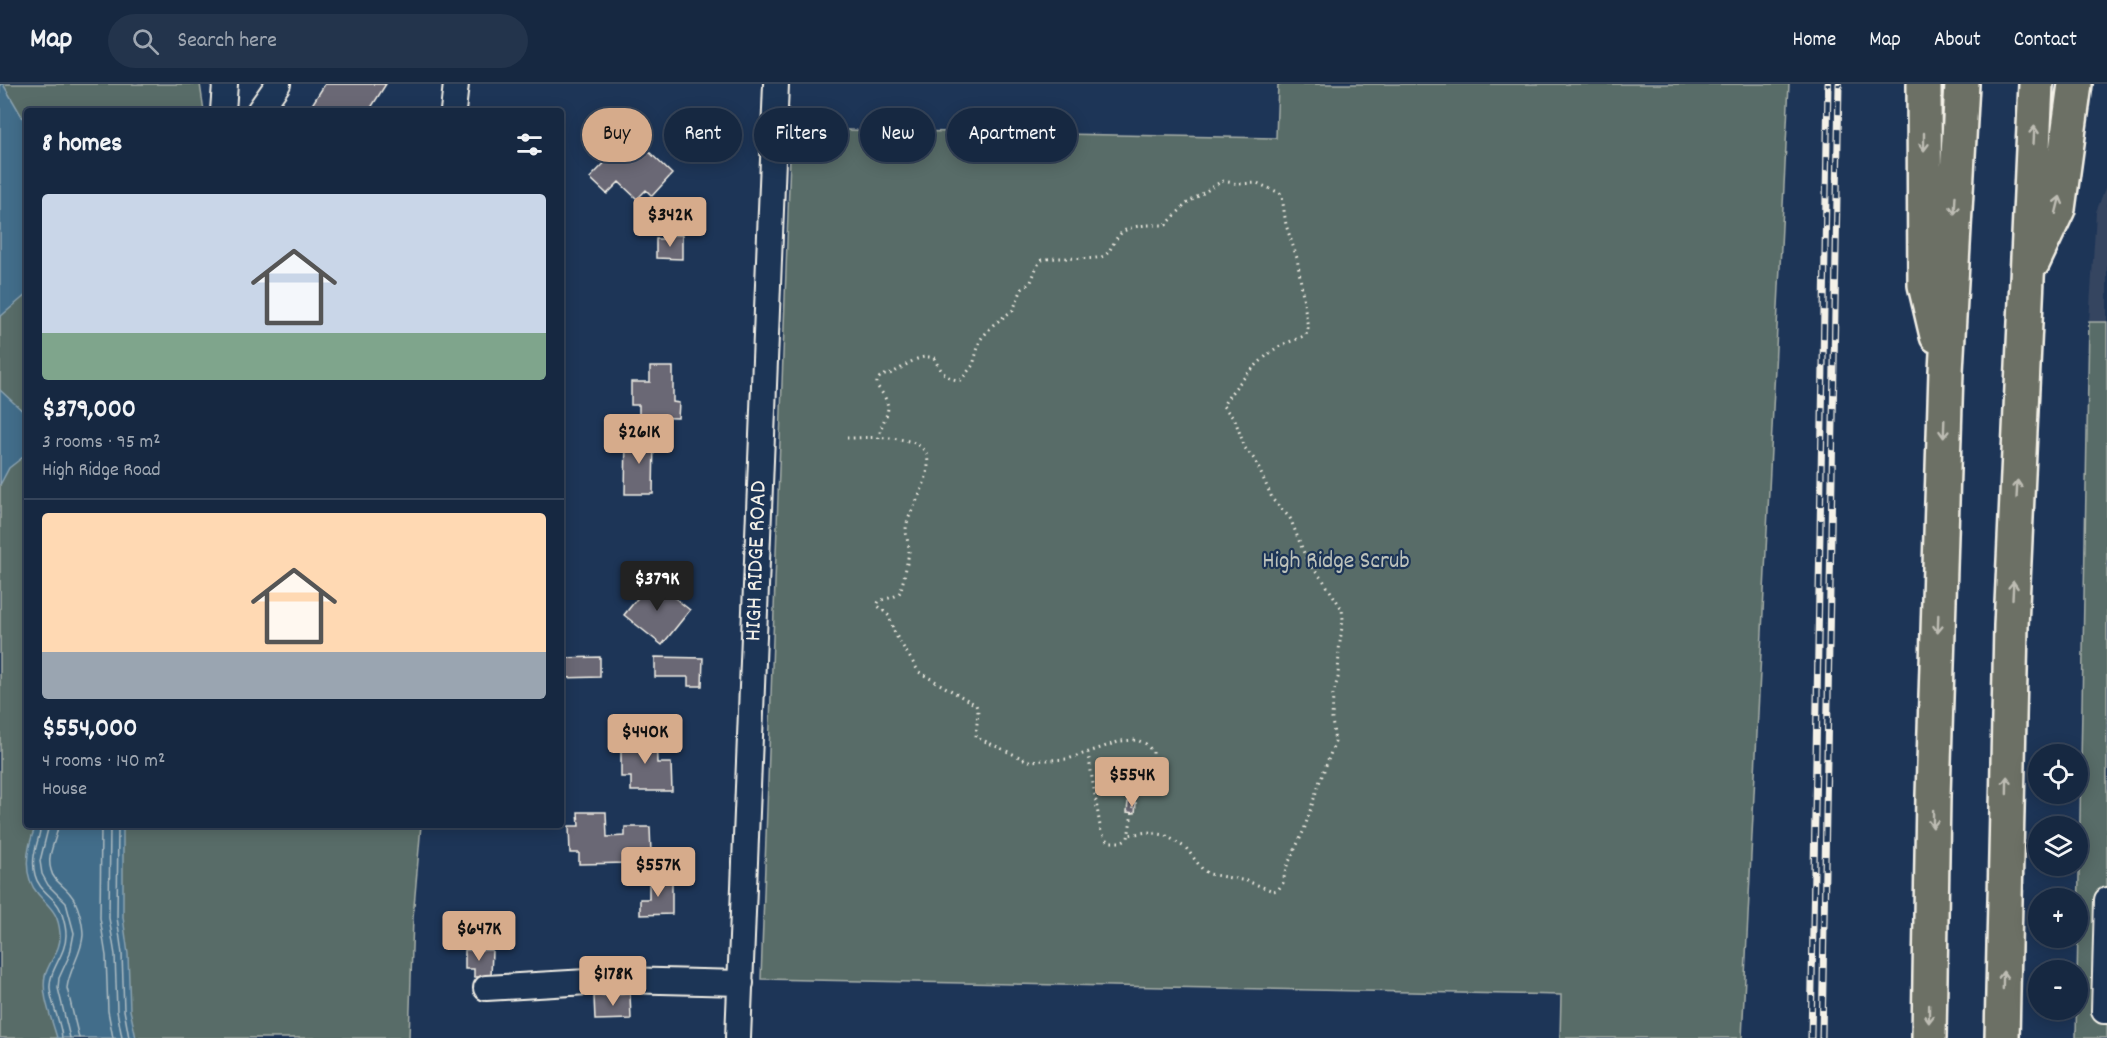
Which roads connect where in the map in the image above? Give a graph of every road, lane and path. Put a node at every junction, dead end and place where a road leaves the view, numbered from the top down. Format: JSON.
{"nodes":[{"id":1,"x":225,"y":84,"type":"edge"},
{"id":2,"x":278,"y":84,"type":"edge"},
{"id":3,"x":456,"y":84,"type":"edge"},
{"id":4,"x":776,"y":84,"type":"edge"},
{"id":5,"x":1924,"y":84,"type":"edge"},
{"id":6,"x":1962,"y":84,"type":"edge"},
{"id":7,"x":2036,"y":84,"type":"edge"},
{"id":8,"x":2075,"y":84,"type":"edge"},
{"id":9,"x":223,"y":108,"type":"edge"},
{"id":10,"x":261,"y":108,"type":"edge"},
{"id":11,"x":453,"y":108,"type":"edge"},
{"id":12,"x":2026,"y":278,"type":"junction"},
{"id":13,"x":1946,"y":370,"type":"junction"},
{"id":14,"x":847,"y":438,"type":"dead end"},
{"id":15,"x":879,"y":439,"type":"junction"},
{"id":16,"x":1088,"y":753,"type":"junction"},
{"id":17,"x":1128,"y":835,"type":"junction"},
{"id":18,"x":2107,"y":900,"type":"edge"},
{"id":19,"x":741,"y":983,"type":"junction"},
{"id":20,"x":486,"y":988,"type":"dead end"},
{"id":21,"x":2107,"y":1011,"type":"edge"},
{"id":22,"x":738,"y":1038,"type":"edge"},
{"id":23,"x":1929,"y":1038,"type":"edge"},
{"id":24,"x":2002,"y":1038,"type":"edge"}],
"edges":[{"from":1,"to":9,"type":"street"},
{"from":2,"to":10,"type":"street"},
{"from":3,"to":11,"type":"street"},
{"from":4,"to":19,"type":"street","name":"HIGH RIDGE ROAD"},
{"from":5,"to":13,"type":"highway","one_way":true},
{"from":6,"to":13,"type":"highway","one_way":true},
{"from":12,"to":7,"type":"highway","one_way":true},
{"from":12,"to":8,"type":"highway","one_way":true},
{"from":24,"to":12,"type":"highway","one_way":true},
{"from":13,"to":23,"type":"highway","one_way":true},
{"from":14,"to":15,"type":"path"},
{"from":15,"to":16,"type":"path"},
{"from":15,"to":17,"type":"path"},
{"from":16,"to":17,"type":"path"},
{"from":16,"to":17,"type":"path"},
{"from":18,"to":21,"type":"street"},
{"from":19,"to":20,"type":"street"},
{"from":19,"to":22,"type":"street","name":"HIGH RIDGE ROAD"}]}
